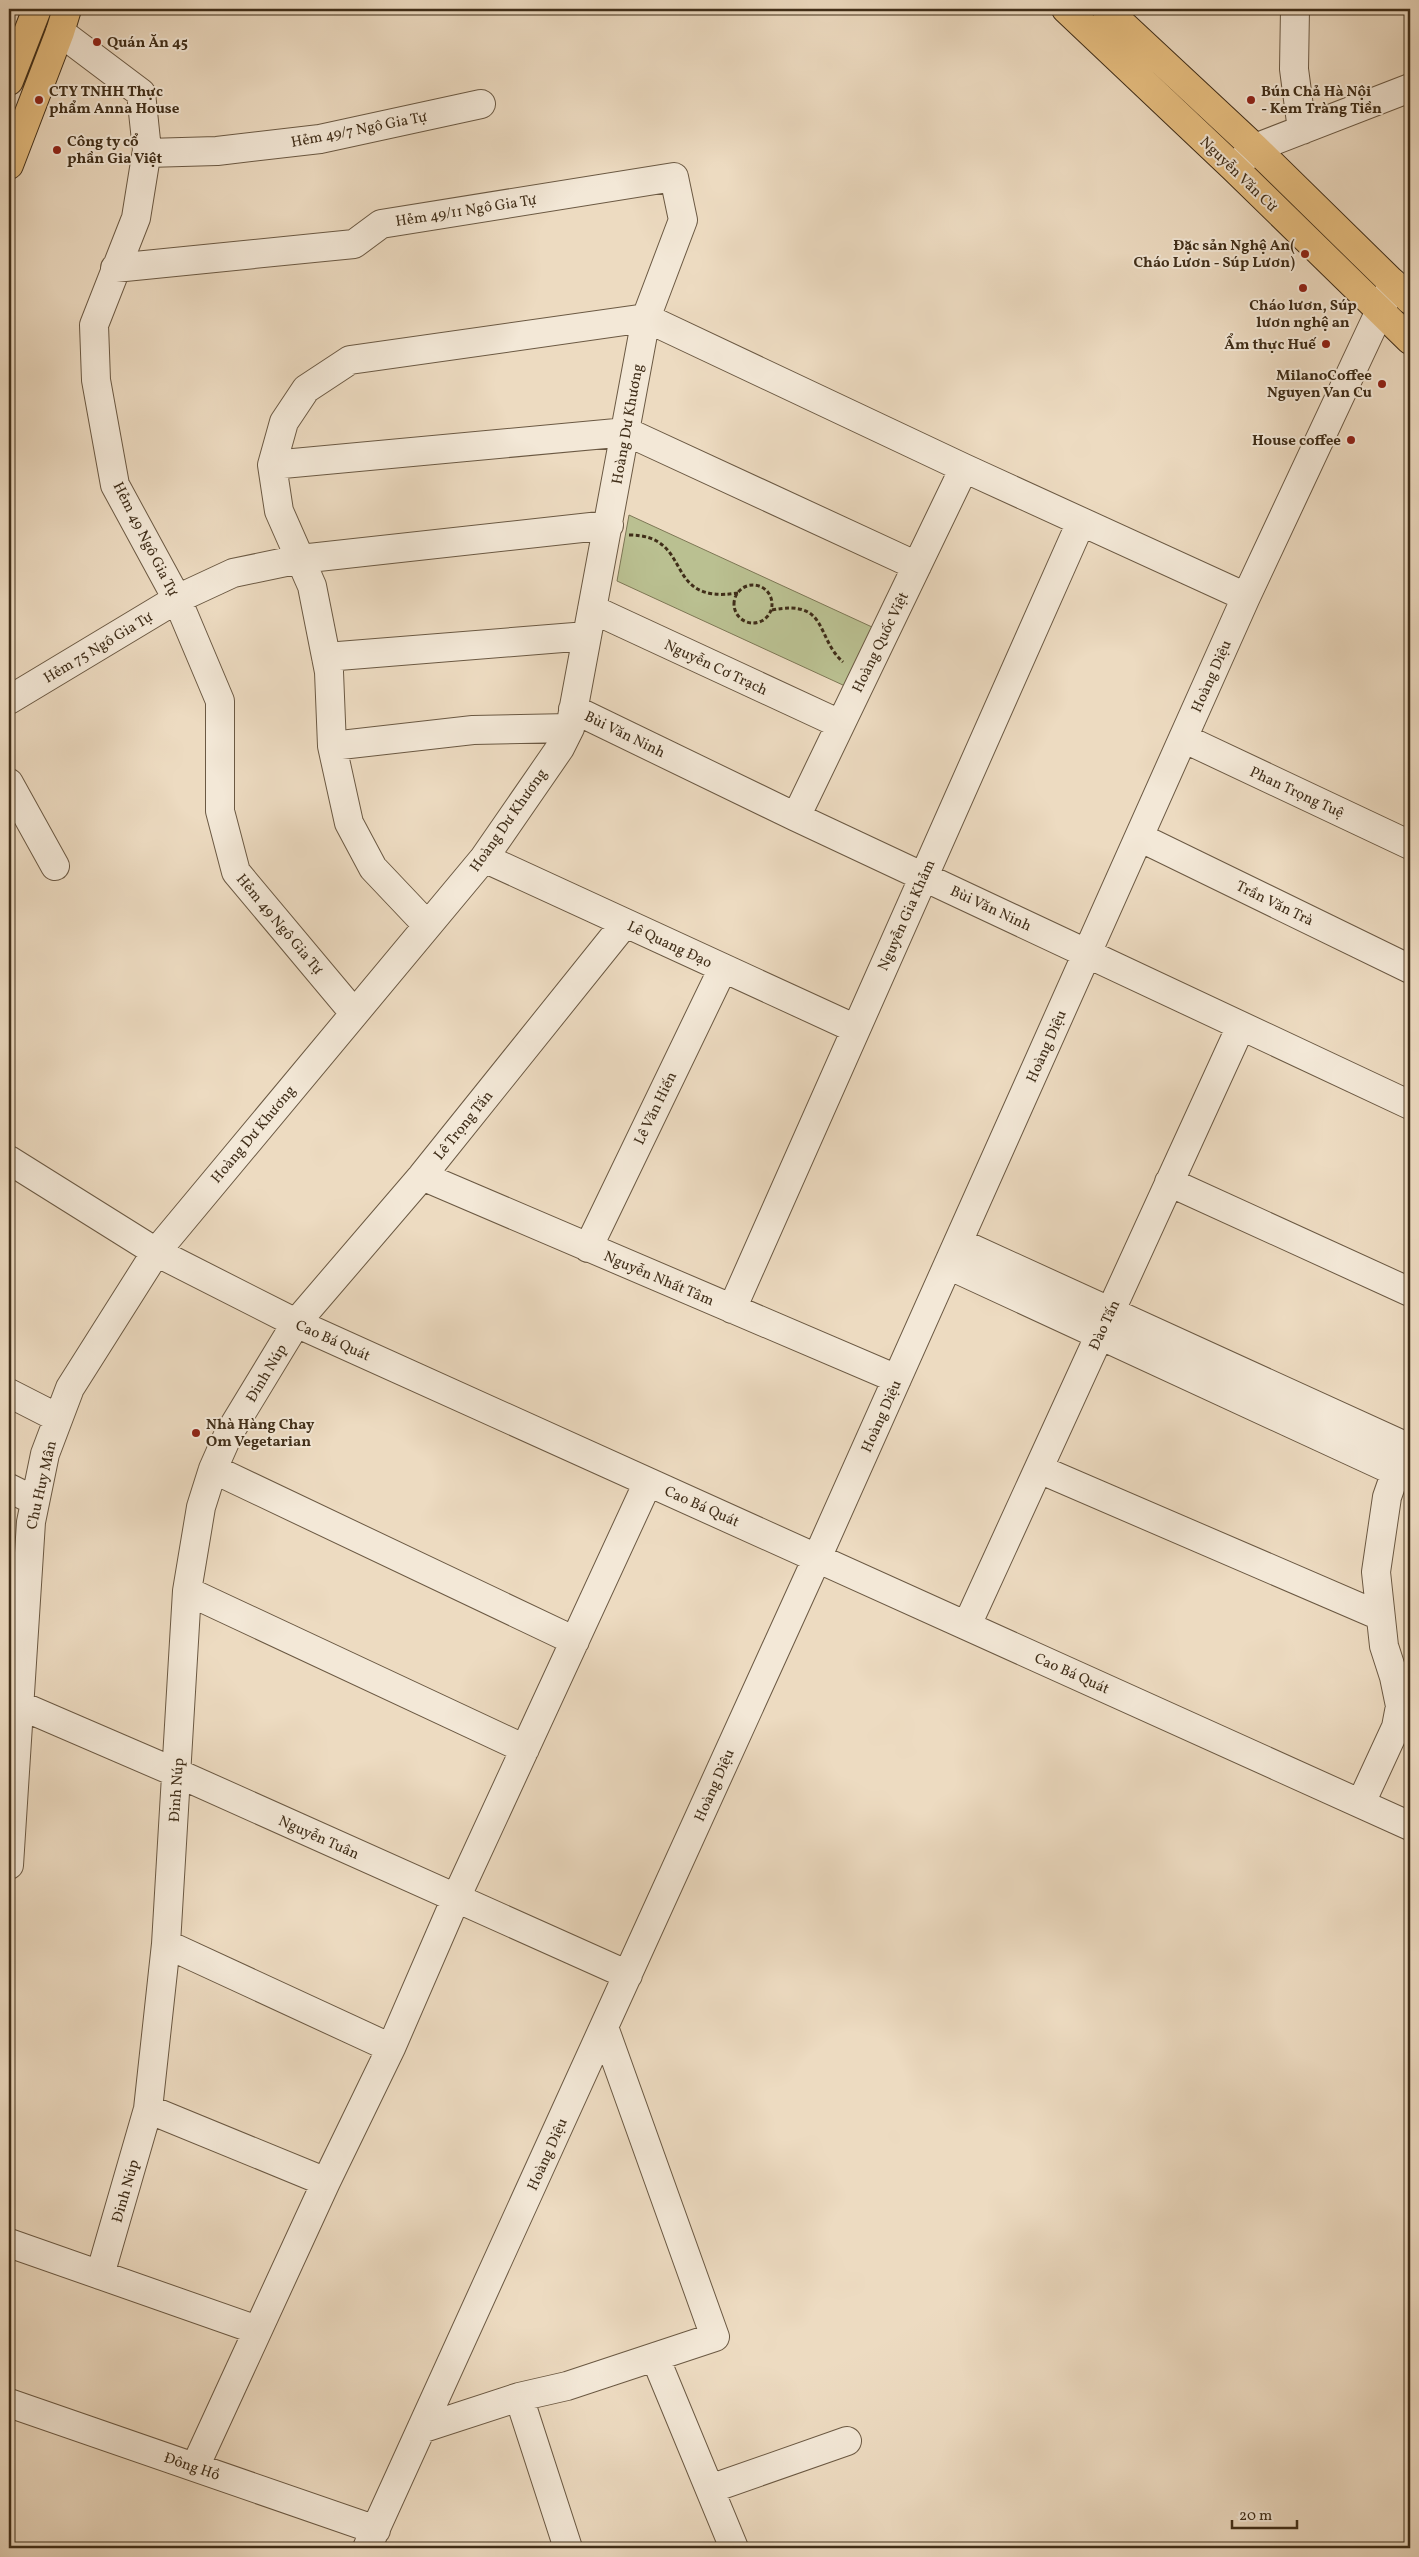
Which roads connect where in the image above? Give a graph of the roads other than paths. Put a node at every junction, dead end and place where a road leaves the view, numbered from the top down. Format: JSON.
{"nodes":[{"id":1,"x":37,"y":9,"type":"edge"},
{"id":2,"x":1066,"y":9,"type":"edge"},
{"id":3,"x":1106,"y":9,"type":"edge"},
{"id":4,"x":1295,"y":9,"type":"edge"},
{"id":5,"x":64,"y":20,"type":"edge"},
{"id":6,"x":9,"y":81,"type":"edge"},
{"id":7,"x":1410,"y":88,"type":"edge"},
{"id":8,"x":481,"y":104,"type":"dead end"},
{"id":9,"x":1302,"y":130,"type":"junction"},
{"id":10,"x":1254,"y":148,"type":"junction"},
{"id":11,"x":147,"y":153,"type":"junction"},
{"id":12,"x":9,"y":165,"type":"edge"},
{"id":13,"x":1234,"y":168,"type":"junction"},
{"id":14,"x":674,"y":177,"type":"joint"},
{"id":15,"x":115,"y":268,"type":"junction"},
{"id":16,"x":1401,"y":291,"type":"edge"},
{"id":17,"x":1380,"y":311,"type":"junction"},
{"id":18,"x":646,"y":318,"type":"junction"},
{"id":19,"x":1410,"y":340,"type":"edge"},
{"id":20,"x":627,"y":432,"type":"junction"},
{"id":21,"x":272,"y":465,"type":"junction"},
{"id":22,"x":964,"y":468,"type":"junction"},
{"id":23,"x":1081,"y":522,"type":"junction"},
{"id":24,"x":607,"y":530,"type":"junction"},
{"id":25,"x":300,"y":559,"type":"junction"},
{"id":26,"x":917,"y":566,"type":"junction"},
{"id":27,"x":1246,"y":597,"type":"junction"},
{"id":28,"x":177,"y":600,"type":"junction"},
{"id":29,"x":592,"y":609,"type":"junction"},
{"id":30,"x":587,"y":636,"type":"junction"},
{"id":31,"x":326,"y":657,"type":"junction"},
{"id":32,"x":9,"y":700,"type":"edge"},
{"id":33,"x":572,"y":719,"type":"junction"},
{"id":34,"x":840,"y":724,"type":"junction"},
{"id":35,"x":1183,"y":738,"type":"junction"},
{"id":36,"x":332,"y":746,"type":"junction"},
{"id":37,"x":9,"y":783,"type":"edge"},
{"id":38,"x":796,"y":817,"type":"junction"},
{"id":39,"x":1139,"y":837,"type":"junction"},
{"id":40,"x":1410,"y":845,"type":"edge"},
{"id":41,"x":484,"y":858,"type":"junction"},
{"id":42,"x":56,"y":866,"type":"dead end"},
{"id":43,"x":924,"y":876,"type":"junction"},
{"id":44,"x":625,"y":923,"type":"junction"},
{"id":45,"x":427,"y":925,"type":"junction"},
{"id":46,"x":1087,"y":953,"type":"junction"},
{"id":47,"x":722,"y":968,"type":"junction"},
{"id":48,"x":1410,"y":968,"type":"edge"},
{"id":49,"x":354,"y":1013,"type":"junction"},
{"id":50,"x":1242,"y":1026,"type":"junction"},
{"id":51,"x":856,"y":1029,"type":"junction"},
{"id":52,"x":1410,"y":1105,"type":"edge"},
{"id":53,"x":12,"y":1170,"type":"edge"},
{"id":54,"x":422,"y":1176,"type":"junction"},
{"id":55,"x":1169,"y":1182,"type":"junction"},
{"id":56,"x":588,"y":1248,"type":"junction"},
{"id":57,"x":156,"y":1252,"type":"junction"},
{"id":58,"x":953,"y":1253,"type":"junction"},
{"id":59,"x":1410,"y":1292,"type":"edge"},
{"id":60,"x":732,"y":1309,"type":"junction"},
{"id":61,"x":296,"y":1323,"type":"junction"},
{"id":62,"x":1105,"y":1323,"type":"junction"},
{"id":63,"x":897,"y":1379,"type":"junction"},
{"id":64,"x":9,"y":1393,"type":"edge"},
{"id":65,"x":58,"y":1418,"type":"junction"},
{"id":66,"x":1408,"y":1442,"type":"edge"},
{"id":67,"x":1039,"y":1468,"type":"junction"},
{"id":68,"x":213,"y":1469,"type":"junction"},
{"id":69,"x":1396,"y":1472,"type":"junction"},
{"id":70,"x":648,"y":1482,"type":"junction"},
{"id":71,"x":9,"y":1488,"type":"edge"},
{"id":72,"x":35,"y":1501,"type":"junction"},
{"id":73,"x":817,"y":1558,"type":"junction"},
{"id":74,"x":186,"y":1591,"type":"junction"},
{"id":75,"x":1380,"y":1616,"type":"junction"},
{"id":76,"x":967,"y":1626,"type":"junction"},
{"id":77,"x":575,"y":1641,"type":"junction"},
{"id":78,"x":13,"y":1704,"type":"edge"},
{"id":79,"x":525,"y":1749,"type":"junction"},
{"id":80,"x":178,"y":1773,"type":"junction"},
{"id":81,"x":1361,"y":1803,"type":"junction"},
{"id":82,"x":1410,"y":1826,"type":"edge"},
{"id":83,"x":9,"y":1865,"type":"edge"},
{"id":84,"x":456,"y":1898,"type":"junction"},
{"id":85,"x":166,"y":1944,"type":"junction"},
{"id":86,"x":628,"y":1975,"type":"junction"},
{"id":87,"x":604,"y":2027,"type":"junction"},
{"id":88,"x":391,"y":2048,"type":"junction"},
{"id":89,"x":148,"y":2109,"type":"junction"},
{"id":90,"x":326,"y":2182,"type":"junction"},
{"id":91,"x":9,"y":2243,"type":"edge"},
{"id":92,"x":100,"y":2275,"type":"junction"},
{"id":93,"x":257,"y":2330,"type":"junction"},
{"id":94,"x":655,"y":2357,"type":"junction"},
{"id":95,"x":519,"y":2398,"type":"junction"},
{"id":96,"x":9,"y":2403,"type":"edge"},
{"id":97,"x":422,"y":2430,"type":"junction"},
{"id":98,"x":847,"y":2441,"type":"dead end"},
{"id":99,"x":195,"y":2467,"type":"junction"},
{"id":100,"x":710,"y":2490,"type":"junction"},
{"id":101,"x":371,"y":2539,"type":"edge"},
{"id":102,"x":568,"y":2548,"type":"edge"},
{"id":103,"x":734,"y":2548,"type":"edge"}],
"edges":[{"from":1,"to":6,"type":"main road"},
{"from":2,"to":13,"type":"main road","name":"Nguyễn Văn Cừ"},
{"from":3,"to":10,"type":"main road","name":"Nguyễn Văn Cừ"},
{"from":4,"to":9,"type":"street"},
{"from":5,"to":11,"type":"street","name":"Hẻm 49 Ngô Gia Tự"},
{"from":5,"to":12,"type":"main road"},
{"from":7,"to":9,"type":"street"},
{"from":8,"to":11,"type":"street","name":"Hẻm 49/7 Ngô Gia Tự"},
{"from":9,"to":10,"type":"street"},
{"from":10,"to":13,"type":"street"},
{"from":10,"to":16,"type":"main road","name":"Nguyễn Văn Cừ"},
{"from":11,"to":15,"type":"street","name":"Hẻm 49 Ngô Gia Tự"},
{"from":13,"to":17,"type":"main road","name":"Nguyễn Văn Cừ"},
{"from":14,"to":15,"type":"street","name":"Hẻm 49/11 Ngô Gia Tự"},
{"from":14,"to":18,"type":"street","name":"Hoàng Dư Khương"},
{"from":15,"to":28,"type":"street","name":"Hẻm 49 Ngô Gia Tự"},
{"from":16,"to":17,"type":"street","name":"Hoàng Diệu"},
{"from":17,"to":19,"type":"main road","name":"Nguyễn Văn Cừ"},
{"from":17,"to":27,"type":"street","name":"Hoàng Diệu"},
{"from":18,"to":20,"type":"street","name":"Hoàng Dư Khương"},
{"from":18,"to":21,"type":"street"},
{"from":18,"to":22,"type":"street"},
{"from":20,"to":21,"type":"street"},
{"from":20,"to":24,"type":"street","name":"Hoàng Dư Khương"},
{"from":20,"to":26,"type":"street"},
{"from":21,"to":25,"type":"street"},
{"from":22,"to":23,"type":"street"},
{"from":22,"to":26,"type":"street","name":"Hoàng Quốc Việt"},
{"from":23,"to":27,"type":"street"},
{"from":23,"to":43,"type":"street","name":"Nguyễn Gia Khảm"},
{"from":24,"to":25,"type":"street","name":"Hẻm 75 Ngô Gia Tự"},
{"from":24,"to":29,"type":"street","name":"Hoàng Dư Khương"},
{"from":25,"to":28,"type":"street","name":"Hẻm 75 Ngô Gia Tự"},
{"from":25,"to":31,"type":"street"},
{"from":26,"to":34,"type":"street","name":"Hoàng Quốc Việt"},
{"from":27,"to":35,"type":"street","name":"Hoàng Diệu"},
{"from":28,"to":32,"type":"street","name":"Hẻm 75 Ngô Gia Tự"},
{"from":28,"to":49,"type":"street","name":"Hẻm 49 Ngô Gia Tự"},
{"from":29,"to":30,"type":"street","name":"Hoàng Dư Khương"},
{"from":29,"to":34,"type":"street","name":"Nguyễn Cơ Trạch"},
{"from":30,"to":31,"type":"street"},
{"from":30,"to":33,"type":"street","name":"Hoàng Dư Khương"},
{"from":31,"to":36,"type":"street"},
{"from":33,"to":36,"type":"street"},
{"from":33,"to":38,"type":"street","name":"Bùi Văn Ninh"},
{"from":33,"to":41,"type":"street","name":"Hoàng Dư Khương"},
{"from":34,"to":38,"type":"street","name":"Hoàng Quốc Việt"},
{"from":35,"to":39,"type":"street","name":"Hoàng Diệu"},
{"from":35,"to":40,"type":"street","name":"Phan Trọng Tuệ"},
{"from":36,"to":45,"type":"street"},
{"from":37,"to":42,"type":"street"},
{"from":38,"to":43,"type":"street","name":"Bùi Văn Ninh"},
{"from":39,"to":46,"type":"street","name":"Hoàng Diệu"},
{"from":39,"to":48,"type":"street","name":"Trần Văn Trà"},
{"from":41,"to":44,"type":"street","name":"Lê Quang Đạo"},
{"from":41,"to":45,"type":"street","name":"Hoàng Dư Khương"},
{"from":43,"to":46,"type":"street","name":"Bùi Văn Ninh"},
{"from":43,"to":51,"type":"street","name":"Nguyễn Gia Khảm"},
{"from":44,"to":47,"type":"street","name":"Lê Quang Đạo"},
{"from":44,"to":54,"type":"street","name":"Lê Trọng Tấn"},
{"from":45,"to":49,"type":"street","name":"Hoàng Dư Khương"},
{"from":46,"to":50,"type":"street","name":"Bùi Văn Ninh"},
{"from":46,"to":58,"type":"street","name":"Hoàng Diệu"},
{"from":47,"to":51,"type":"street","name":"Lê Quang Đạo"},
{"from":47,"to":56,"type":"street","name":"Lê Văn Hiến"},
{"from":49,"to":57,"type":"street","name":"Hoàng Dư Khương"},
{"from":50,"to":52,"type":"street","name":"Bùi Văn Ninh"},
{"from":50,"to":55,"type":"street","name":"Đào Tấn"},
{"from":51,"to":60,"type":"street","name":"Nguyễn Gia Khảm"},
{"from":53,"to":57,"type":"street","name":"Cao Bá Quát"},
{"from":54,"to":56,"type":"street","name":"Nguyễn Nhất Tâm"},
{"from":54,"to":61,"type":"street","name":"Lê Trọng Tấn"},
{"from":55,"to":59,"type":"street"},
{"from":55,"to":62,"type":"street","name":"Đào Tấn"},
{"from":56,"to":60,"type":"street","name":"Nguyễn Nhất Tâm"},
{"from":57,"to":61,"type":"street","name":"Cao Bá Quát"},
{"from":57,"to":65,"type":"street","name":"Chu Huy Mân"},
{"from":58,"to":62,"type":"street"},
{"from":58,"to":63,"type":"street","name":"Hoàng Diệu"},
{"from":60,"to":63,"type":"street","name":"Nguyễn Nhất Tâm"},
{"from":61,"to":68,"type":"street","name":"Đinh Núp"},
{"from":61,"to":70,"type":"street","name":"Cao Bá Quát"},
{"from":62,"to":66,"type":"street"},
{"from":62,"to":67,"type":"street","name":"Đào Tấn"},
{"from":62,"to":69,"type":"street"},
{"from":63,"to":73,"type":"street","name":"Hoàng Diệu"},
{"from":64,"to":65,"type":"street"},
{"from":65,"to":72,"type":"street","name":"Chu Huy Mân"},
{"from":66,"to":69,"type":"street"},
{"from":67,"to":75,"type":"street"},
{"from":67,"to":76,"type":"street","name":"Đào Tấn"},
{"from":68,"to":74,"type":"street","name":"Đinh Núp"},
{"from":68,"to":77,"type":"street"},
{"from":69,"to":75,"type":"street"},
{"from":70,"to":73,"type":"street","name":"Cao Bá Quát"},
{"from":70,"to":77,"type":"street"},
{"from":71,"to":72,"type":"street"},
{"from":72,"to":78,"type":"street","name":"Chu Huy Mân"},
{"from":73,"to":76,"type":"street","name":"Cao Bá Quát"},
{"from":73,"to":86,"type":"street","name":"Hoàng Diệu"},
{"from":74,"to":79,"type":"street"},
{"from":74,"to":80,"type":"street","name":"Đinh Núp"},
{"from":75,"to":81,"type":"street"},
{"from":76,"to":81,"type":"street","name":"Cao Bá Quát"},
{"from":77,"to":79,"type":"street"},
{"from":78,"to":80,"type":"street","name":"Nguyễn Tuân"},
{"from":78,"to":83,"type":"street","name":"Chu Huy Mân"},
{"from":79,"to":84,"type":"street"},
{"from":80,"to":84,"type":"street","name":"Nguyễn Tuân"},
{"from":80,"to":85,"type":"street","name":"Đinh Núp"},
{"from":81,"to":82,"type":"street","name":"Cao Bá Quát"},
{"from":84,"to":86,"type":"street","name":"Nguyễn Tuân"},
{"from":84,"to":88,"type":"street"},
{"from":85,"to":88,"type":"street"},
{"from":85,"to":89,"type":"street","name":"Đinh Núp"},
{"from":86,"to":87,"type":"street","name":"Hoàng Diệu"},
{"from":87,"to":94,"type":"street"},
{"from":87,"to":97,"type":"street","name":"Hoàng Diệu"},
{"from":88,"to":90,"type":"street"},
{"from":89,"to":90,"type":"street"},
{"from":89,"to":92,"type":"street","name":"Đinh Núp"},
{"from":90,"to":93,"type":"street"},
{"from":91,"to":92,"type":"street"},
{"from":92,"to":93,"type":"street"},
{"from":93,"to":99,"type":"street"},
{"from":94,"to":95,"type":"street"},
{"from":94,"to":100,"type":"street"},
{"from":95,"to":97,"type":"street"},
{"from":95,"to":102,"type":"street"},
{"from":96,"to":99,"type":"street","name":"Đông Hồ"},
{"from":97,"to":101,"type":"street","name":"Hoàng Diệu"},
{"from":98,"to":100,"type":"street"},
{"from":99,"to":101,"type":"street","name":"Đông Hồ"},
{"from":100,"to":103,"type":"street"}]}
